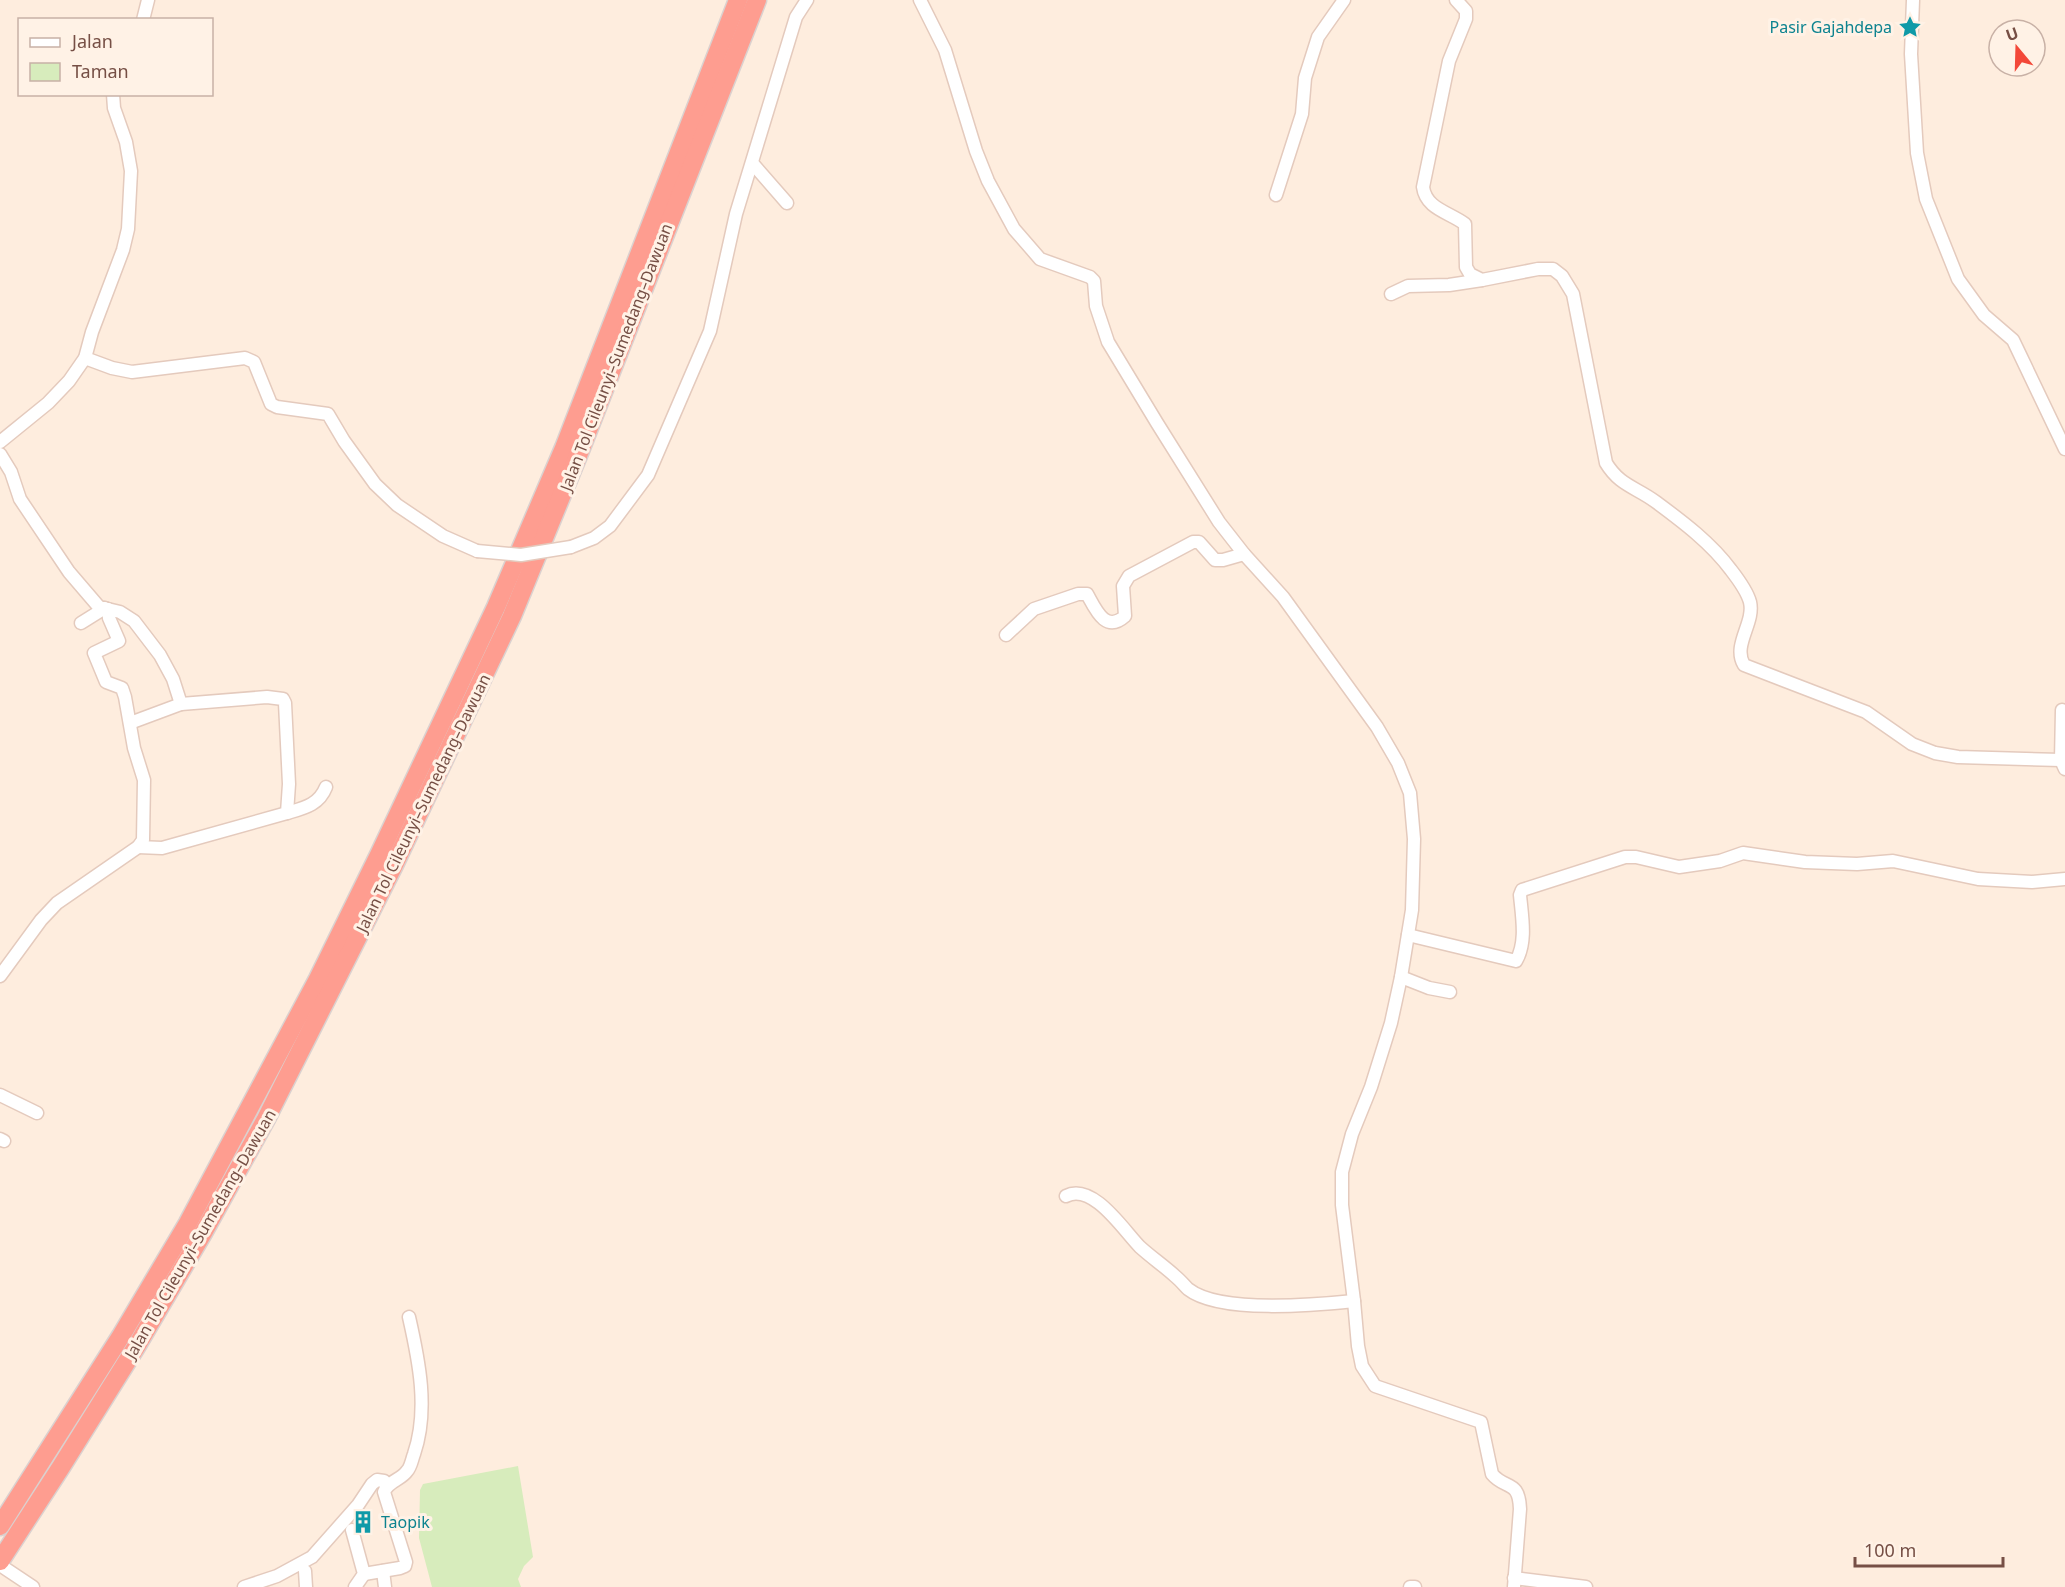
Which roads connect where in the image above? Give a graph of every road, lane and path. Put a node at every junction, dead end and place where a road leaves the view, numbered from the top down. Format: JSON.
{"nodes":[{"id":1,"x":148,"y":0,"type":"edge"},
{"id":2,"x":738,"y":0,"type":"edge"},
{"id":3,"x":756,"y":0,"type":"edge"},
{"id":4,"x":807,"y":0,"type":"edge"},
{"id":5,"x":920,"y":0,"type":"edge"},
{"id":6,"x":1344,"y":0,"type":"edge"},
{"id":7,"x":1456,"y":0,"type":"edge"},
{"id":8,"x":1913,"y":0,"type":"edge"},
{"id":9,"x":144,"y":18,"type":"edge"},
{"id":10,"x":113,"y":96,"type":"edge"},
{"id":11,"x":753,"y":164,"type":"junction"},
{"id":12,"x":1276,"y":195,"type":"dead end"},
{"id":13,"x":787,"y":203,"type":"dead end"},
{"id":14,"x":1482,"y":280,"type":"junction"},
{"id":15,"x":1391,"y":294,"type":"dead end"},
{"id":16,"x":85,"y":358,"type":"junction"},
{"id":17,"x":0,"y":442,"type":"edge"},
{"id":18,"x":2065,"y":449,"type":"edge"},
{"id":19,"x":0,"y":454,"type":"edge"},
{"id":20,"x":1244,"y":554,"type":"junction"},
{"id":21,"x":106,"y":609,"type":"junction"},
{"id":22,"x":81,"y":623,"type":"dead end"},
{"id":23,"x":1006,"y":635,"type":"dead end"},
{"id":24,"x":181,"y":704,"type":"junction"},
{"id":25,"x":2062,"y":710,"type":"dead end"},
{"id":26,"x":130,"y":723,"type":"junction"},
{"id":27,"x":2063,"y":765,"type":"edge"},
{"id":28,"x":326,"y":787,"type":"dead end"},
{"id":29,"x":287,"y":813,"type":"junction"},
{"id":30,"x":138,"y":847,"type":"junction"},
{"id":31,"x":2065,"y":879,"type":"edge"},
{"id":32,"x":1408,"y":935,"type":"junction"},
{"id":33,"x":0,"y":976,"type":"edge"},
{"id":34,"x":1401,"y":978,"type":"junction"},
{"id":35,"x":1450,"y":992,"type":"dead end"},
{"id":36,"x":0,"y":1095,"type":"edge"},
{"id":37,"x":37,"y":1113,"type":"dead end"},
{"id":38,"x":1066,"y":1196,"type":"dead end"},
{"id":39,"x":1354,"y":1301,"type":"junction"},
{"id":40,"x":409,"y":1317,"type":"dead end"},
{"id":41,"x":386,"y":1486,"type":"junction"},
{"id":42,"x":0,"y":1526,"type":"edge"},
{"id":43,"x":352,"y":1530,"type":"dead end"},
{"id":44,"x":0,"y":1563,"type":"edge"},
{"id":45,"x":305,"y":1570,"type":"dead end"},
{"id":46,"x":383,"y":1571,"type":"junction"},
{"id":47,"x":364,"y":1574,"type":"junction"},
{"id":48,"x":1514,"y":1583,"type":"edge"},
{"id":49,"x":33,"y":1587,"type":"edge"},
{"id":50,"x":244,"y":1587,"type":"edge"},
{"id":51,"x":306,"y":1587,"type":"edge"},
{"id":52,"x":355,"y":1587,"type":"edge"},
{"id":53,"x":385,"y":1587,"type":"edge"},
{"id":54,"x":1410,"y":1587,"type":"edge"},
{"id":55,"x":1415,"y":1587,"type":"edge"},
{"id":56,"x":1586,"y":1587,"type":"edge"}],
"edges":[{"from":1,"to":9,"type":"street"},
{"from":2,"to":42,"type":"highway","name":"Jalan Tol Cileunyi–Sumedang–Dawuan"},
{"from":3,"to":44,"type":"highway","name":"Jalan Tol Cileunyi–Sumedang–Dawuan"},
{"from":4,"to":11,"type":"street"},
{"from":5,"to":20,"type":"street"},
{"from":6,"to":12,"type":"street"},
{"from":7,"to":14,"type":"street"},
{"from":8,"to":18,"type":"street"},
{"from":10,"to":16,"type":"street"},
{"from":11,"to":13,"type":"street"},
{"from":11,"to":16,"type":"street","bridge":true},
{"from":14,"to":15,"type":"street"},
{"from":14,"to":27,"type":"street"},
{"from":16,"to":17,"type":"street"},
{"from":19,"to":21,"type":"street"},
{"from":20,"to":23,"type":"street"},
{"from":20,"to":32,"type":"street"},
{"from":21,"to":22,"type":"street"},
{"from":21,"to":24,"type":"street"},
{"from":21,"to":26,"type":"street"},
{"from":24,"to":26,"type":"street"},
{"from":24,"to":29,"type":"street"},
{"from":25,"to":27,"type":"street"},
{"from":26,"to":30,"type":"street"},
{"from":28,"to":29,"type":"street"},
{"from":29,"to":30,"type":"street"},
{"from":30,"to":33,"type":"street"},
{"from":31,"to":32,"type":"street"},
{"from":32,"to":34,"type":"street"},
{"from":34,"to":35,"type":"street"},
{"from":34,"to":39,"type":"street"},
{"from":36,"to":37,"type":"street"},
{"from":38,"to":39,"type":"street"},
{"from":39,"to":48,"type":"street"},
{"from":40,"to":41,"type":"street"},
{"from":41,"to":46,"type":"street"},
{"from":41,"to":50,"type":"street"},
{"from":43,"to":47,"type":"street"},
{"from":44,"to":49,"type":"street"},
{"from":45,"to":51,"type":"street"},
{"from":46,"to":47,"type":"street"},
{"from":46,"to":53,"type":"street"},
{"from":47,"to":52,"type":"street"},
{"from":48,"to":56,"type":"street"},
{"from":54,"to":55,"type":"street"}]}
